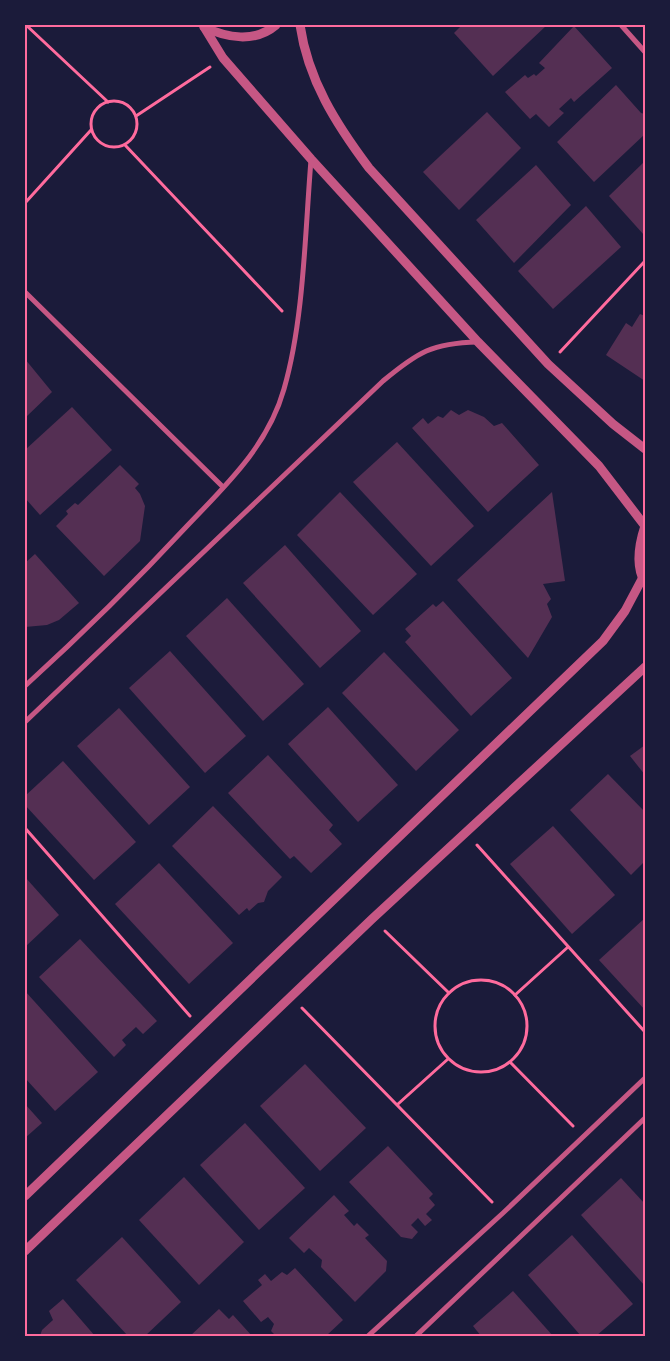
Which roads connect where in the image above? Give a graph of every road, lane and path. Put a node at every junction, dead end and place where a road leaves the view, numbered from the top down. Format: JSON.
{"nodes":[{"id":1,"x":26,"y":25,"type":"edge"},
{"id":2,"x":276,"y":25,"type":"edge"},
{"id":3,"x":300,"y":25,"type":"edge"},
{"id":4,"x":621,"y":25,"type":"edge"},
{"id":5,"x":203,"y":26,"type":"edge"},
{"id":6,"x":645,"y":52,"type":"edge"},
{"id":7,"x":223,"y":58,"type":"junction"},
{"id":8,"x":108,"y":102,"type":"junction"},
{"id":9,"x":136,"y":116,"type":"junction"},
{"id":10,"x":91,"y":130,"type":"junction"},
{"id":11,"x":125,"y":145,"type":"junction"},
{"id":12,"x":311,"y":160,"type":"junction"},
{"id":13,"x":25,"y":203,"type":"edge"},
{"id":14,"x":645,"y":261,"type":"edge"},
{"id":15,"x":25,"y":292,"type":"edge"},
{"id":16,"x":297,"y":326,"type":"junction"},
{"id":17,"x":478,"y":342,"type":"junction"},
{"id":18,"x":548,"y":364,"type":"junction"},
{"id":19,"x":645,"y":449,"type":"edge"},
{"id":20,"x":223,"y":487,"type":"junction"},
{"id":21,"x":645,"y":526,"type":"edge"},
{"id":22,"x":644,"y":581,"type":"edge"},
{"id":23,"x":645,"y":667,"type":"edge"},
{"id":24,"x":25,"y":686,"type":"edge"},
{"id":25,"x":26,"y":719,"type":"edge"},
{"id":26,"x":25,"y":828,"type":"edge"},
{"id":27,"x":466,"y":832,"type":"junction"},
{"id":28,"x":372,"y":919,"type":"junction"},
{"id":29,"x":568,"y":947,"type":"junction"},
{"id":30,"x":449,"y":993,"type":"junction"},
{"id":31,"x":515,"y":995,"type":"junction"},
{"id":32,"x":291,"y":997,"type":"junction"},
{"id":33,"x":200,"y":1028,"type":"junction"},
{"id":34,"x":645,"y":1032,"type":"edge"},
{"id":35,"x":448,"y":1059,"type":"junction"},
{"id":36,"x":510,"y":1062,"type":"junction"},
{"id":37,"x":645,"y":1078,"type":"edge"},
{"id":38,"x":398,"y":1104,"type":"junction"},
{"id":39,"x":645,"y":1118,"type":"edge"},
{"id":40,"x":584,"y":1136,"type":"junction"},
{"id":41,"x":25,"y":1196,"type":"edge"},
{"id":42,"x":503,"y":1213,"type":"junction"},
{"id":43,"x":25,"y":1251,"type":"edge"},
{"id":44,"x":368,"y":1336,"type":"edge"},
{"id":45,"x":416,"y":1336,"type":"edge"}],
"edges":[{"from":1,"to":8,"type":"path"},
{"from":2,"to":5,"type":"street"},
{"from":3,"to":18,"type":"street"},
{"from":4,"to":6,"type":"street"},
{"from":5,"to":7,"type":"street"},
{"from":7,"to":9,"type":"path"},
{"from":7,"to":12,"type":"street"},
{"from":8,"to":9,"type":"path"},
{"from":8,"to":10,"type":"path"},
{"from":9,"to":11,"type":"path"},
{"from":10,"to":11,"type":"path"},
{"from":10,"to":13,"type":"path"},
{"from":11,"to":16,"type":"path"},
{"from":12,"to":16,"type":"street"},
{"from":12,"to":17,"type":"street"},
{"from":14,"to":18,"type":"path"},
{"from":15,"to":20,"type":"street"},
{"from":16,"to":20,"type":"street"},
{"from":17,"to":21,"type":"street"},
{"from":17,"to":25,"type":"street"},
{"from":18,"to":19,"type":"street"},
{"from":20,"to":24,"type":"street"},
{"from":21,"to":22,"type":"street"},
{"from":22,"to":33,"type":"street"},
{"from":23,"to":27,"type":"street"},
{"from":26,"to":33,"type":"path"},
{"from":27,"to":28,"type":"street"},
{"from":27,"to":29,"type":"path"},
{"from":28,"to":30,"type":"path"},
{"from":28,"to":32,"type":"street"},
{"from":29,"to":31,"type":"path"},
{"from":29,"to":34,"type":"path"},
{"from":30,"to":31,"type":"path"},
{"from":30,"to":35,"type":"path"},
{"from":31,"to":36,"type":"path"},
{"from":32,"to":38,"type":"path"},
{"from":32,"to":43,"type":"street"},
{"from":33,"to":41,"type":"street"},
{"from":35,"to":36,"type":"path"},
{"from":35,"to":38,"type":"path"},
{"from":36,"to":40,"type":"path"},
{"from":37,"to":40,"type":"street"},
{"from":38,"to":42,"type":"path"},
{"from":39,"to":45,"type":"street"},
{"from":40,"to":42,"type":"street"},
{"from":42,"to":44,"type":"street"}]}
